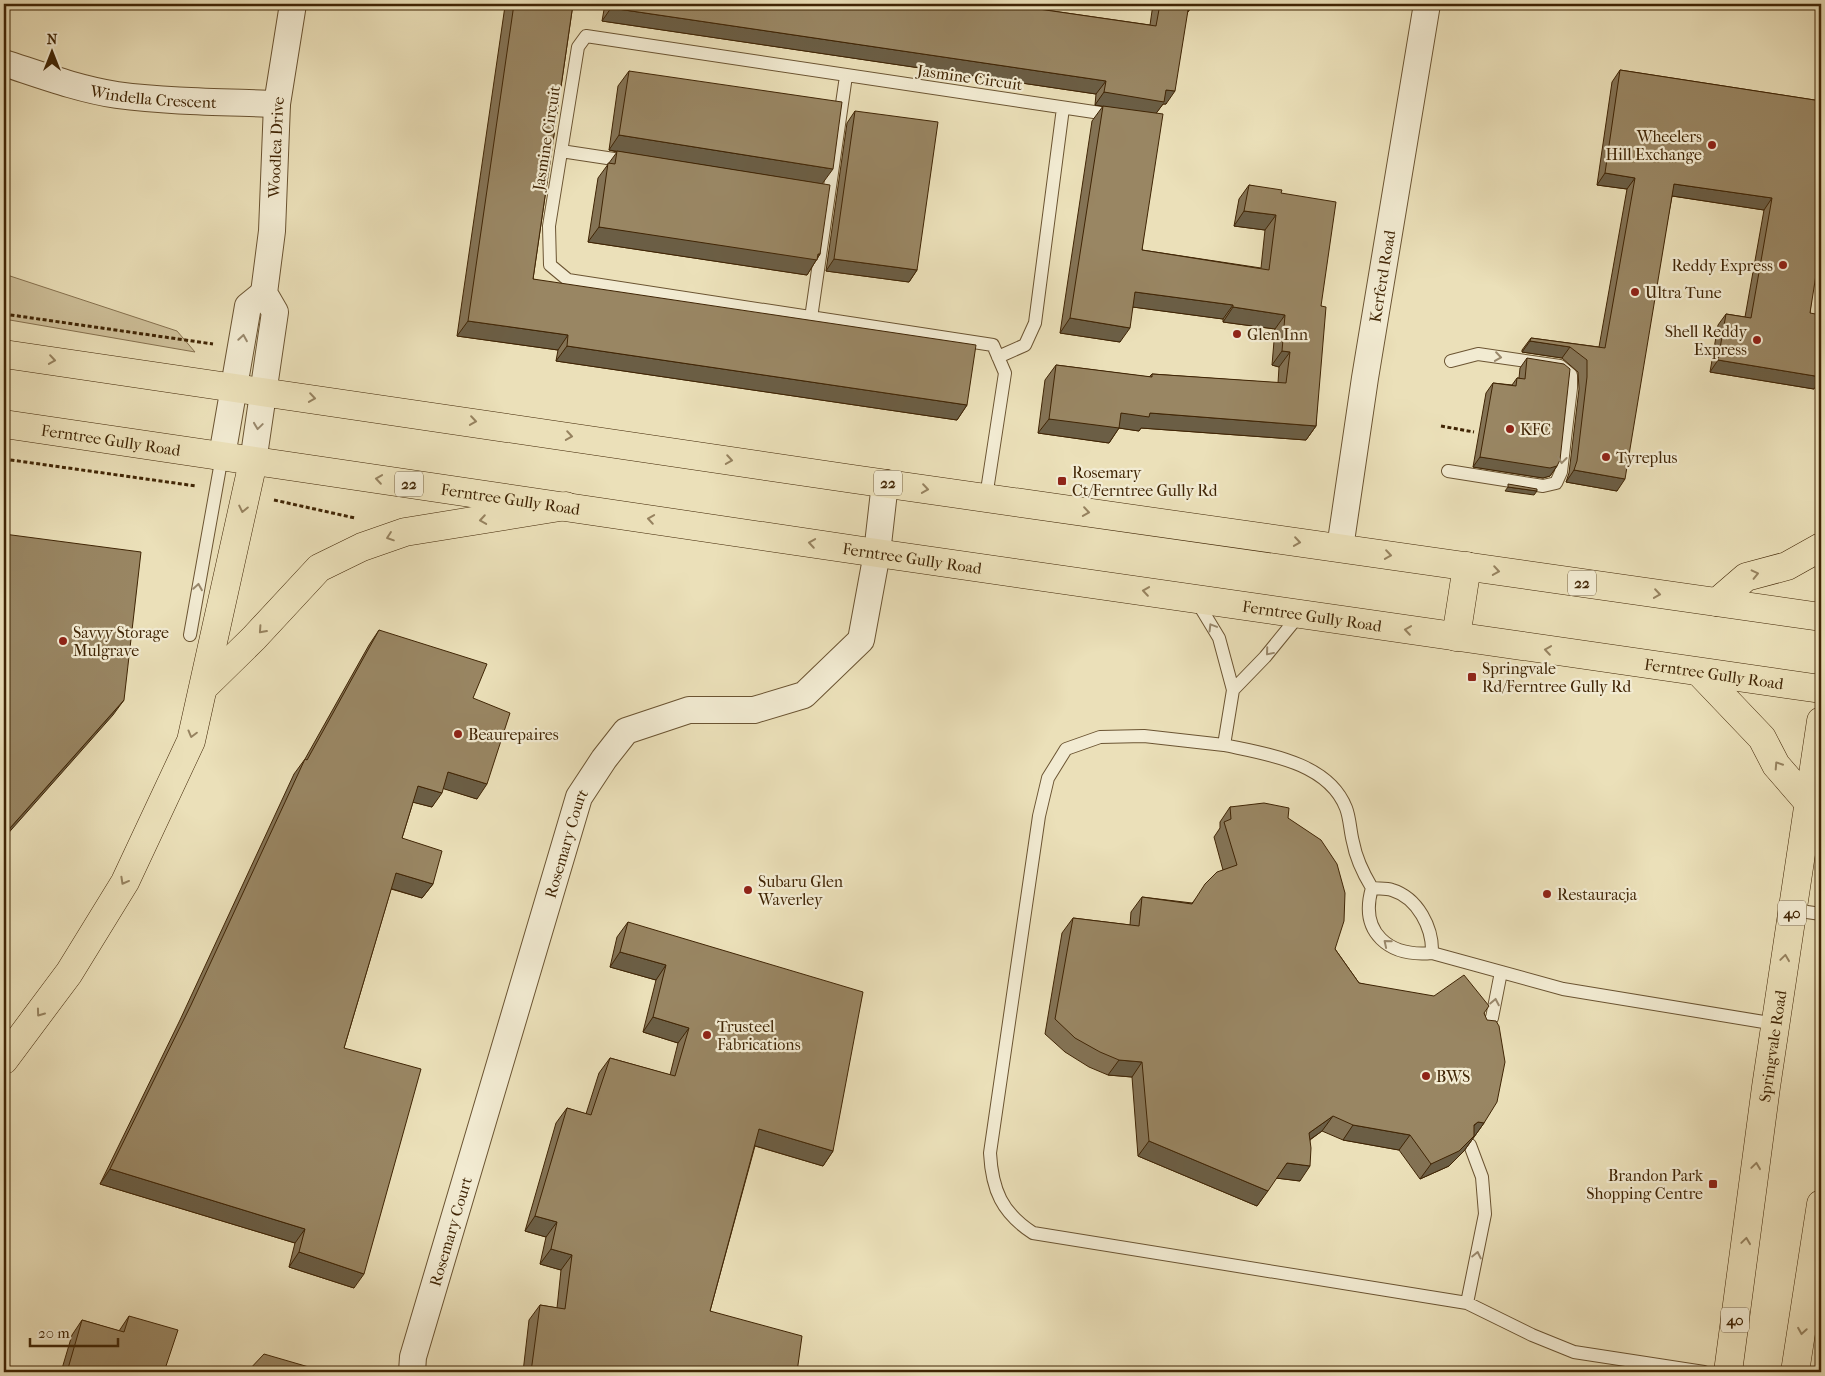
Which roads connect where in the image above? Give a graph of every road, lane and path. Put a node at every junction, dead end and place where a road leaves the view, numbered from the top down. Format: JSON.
{"nodes":[{"id":1,"x":293,"y":4,"type":"edge"},
{"id":2,"x":1427,"y":4,"type":"edge"},
{"id":3,"x":4,"y":63,"type":"edge"},
{"id":4,"x":846,"y":76,"type":"junction"},
{"id":5,"x":277,"y":104,"type":"junction"},
{"id":6,"x":1063,"y":108,"type":"junction"},
{"id":7,"x":1130,"y":118,"type":"edge"},
{"id":8,"x":561,"y":151,"type":"junction"},
{"id":9,"x":638,"y":163,"type":"edge"},
{"id":10,"x":264,"y":292,"type":"junction"},
{"id":11,"x":4,"y":314,"type":"edge"},
{"id":12,"x":812,"y":318,"type":"junction"},
{"id":13,"x":215,"y":344,"type":"dead end"},
{"id":14,"x":4,"y":354,"type":"edge"},
{"id":15,"x":998,"y":357,"type":"junction"},
{"id":16,"x":1450,"y":361,"type":"dead end"},
{"id":17,"x":235,"y":386,"type":"junction"},
{"id":18,"x":264,"y":391,"type":"junction"},
{"id":19,"x":4,"y":424,"type":"edge"},
{"id":20,"x":1440,"y":426,"type":"dead end"},
{"id":21,"x":1474,"y":432,"type":"dead end"},
{"id":22,"x":222,"y":456,"type":"junction"},
{"id":23,"x":4,"y":459,"type":"edge"},
{"id":24,"x":253,"y":462,"type":"junction"},
{"id":25,"x":1448,"y":471,"type":"dead end"},
{"id":26,"x":885,"y":483,"type":"junction"},
{"id":27,"x":215,"y":489,"type":"junction"},
{"id":28,"x":247,"y":494,"type":"junction"},
{"id":29,"x":986,"y":498,"type":"junction"},
{"id":30,"x":566,"y":506,"type":"junction"},
{"id":31,"x":364,"y":520,"type":"dead end"},
{"id":32,"x":1821,"y":547,"type":"edge"},
{"id":33,"x":1340,"y":548,"type":"junction"},
{"id":34,"x":877,"y":553,"type":"junction"},
{"id":35,"x":1468,"y":566,"type":"junction"},
{"id":36,"x":1195,"y":598,"type":"junction"},
{"id":37,"x":1717,"y":602,"type":"junction"},
{"id":38,"x":1300,"y":614,"type":"junction"},
{"id":39,"x":1821,"y":617,"type":"edge"},
{"id":40,"x":190,"y":635,"type":"dead end"},
{"id":41,"x":1456,"y":637,"type":"junction"},
{"id":42,"x":1700,"y":673,"type":"junction"},
{"id":43,"x":204,"y":687,"type":"junction"},
{"id":44,"x":1821,"y":689,"type":"edge"},
{"id":45,"x":1233,"y":690,"type":"junction"},
{"id":46,"x":1821,"y":721,"type":"edge"},
{"id":47,"x":1224,"y":745,"type":"junction"},
{"id":48,"x":1808,"y":802,"type":"junction"},
{"id":49,"x":1372,"y":888,"type":"junction"},
{"id":50,"x":1792,"y":910,"type":"junction"},
{"id":51,"x":1821,"y":914,"type":"edge"},
{"id":52,"x":1432,"y":953,"type":"junction"},
{"id":53,"x":1501,"y":972,"type":"junction"},
{"id":54,"x":1776,"y":1024,"type":"junction"},
{"id":55,"x":1482,"y":1029,"type":"edge"},
{"id":56,"x":4,"y":1060,"type":"edge"},
{"id":57,"x":1470,"y":1145,"type":"edge"},
{"id":58,"x":1821,"y":1204,"type":"edge"},
{"id":59,"x":1468,"y":1302,"type":"junction"},
{"id":60,"x":412,"y":1372,"type":"edge"},
{"id":61,"x":1704,"y":1372,"type":"edge"},
{"id":62,"x":1728,"y":1372,"type":"edge"},
{"id":63,"x":1796,"y":1372,"type":"edge"}],
"edges":[{"from":1,"to":5,"type":"street","name":"Woodlea Drive"},
{"from":2,"to":33,"type":"street","name":"Kerferd Road"},
{"from":3,"to":5,"type":"street","name":"Windella Crescent"},
{"from":4,"to":6,"type":"lane","name":"Jasmine Circuit"},
{"from":4,"to":8,"type":"lane","name":"Jasmine Circuit"},
{"from":4,"to":12,"type":"lane"},
{"from":5,"to":10,"type":"street","name":"Woodlea Drive"},
{"from":6,"to":7,"type":"lane","name":"Jasmine Circuit"},
{"from":6,"to":15,"type":"lane"},
{"from":8,"to":9,"type":"lane"},
{"from":8,"to":12,"type":"lane","name":"Jasmine Circuit"},
{"from":17,"to":10,"type":"street","one_way":true},
{"from":10,"to":18,"type":"street"},
{"from":11,"to":13,"type":"path"},
{"from":12,"to":15,"type":"lane","name":"Jasmine Circuit"},
{"from":14,"to":17,"type":"main road","number":"22","one_way":true},
{"from":15,"to":29,"type":"lane"},
{"from":16,"to":25,"type":"lane","one_way":true},
{"from":17,"to":18,"type":"main road","number":"22"},
{"from":17,"to":22,"type":"street"},
{"from":18,"to":24,"type":"street","one_way":true},
{"from":18,"to":26,"type":"main road","number":"22","one_way":true},
{"from":19,"to":22,"type":"main road","name":"Ferntree Gully Road","number":"22"},
{"from":20,"to":21,"type":"path"},
{"from":22,"to":24,"type":"main road","name":"Ferntree Gully Road","number":"22"},
{"from":22,"to":27,"type":"lane"},
{"from":23,"to":27,"type":"path"},
{"from":24,"to":28,"type":"main road"},
{"from":30,"to":24,"type":"main road","name":"Ferntree Gully Road","number":"22","one_way":true},
{"from":26,"to":29,"type":"main road","number":"22","one_way":true},
{"from":26,"to":34,"type":"street","name":"Rosemary Court"},
{"from":40,"to":27,"type":"lane","one_way":true},
{"from":28,"to":31,"type":"path"},
{"from":28,"to":43,"type":"main road","one_way":true},
{"from":29,"to":33,"type":"main road","number":"22","one_way":true},
{"from":34,"to":30,"type":"main road","name":"Ferntree Gully Road","number":"22","one_way":true},
{"from":30,"to":43,"type":"main road","one_way":true},
{"from":37,"to":32,"type":"main road","one_way":true},
{"from":33,"to":35,"type":"main road","number":"22","one_way":true},
{"from":36,"to":34,"type":"main road","name":"Ferntree Gully Road","number":"22","one_way":true},
{"from":34,"to":60,"type":"street","name":"Rosemary Court"},
{"from":35,"to":37,"type":"main road","number":"22","one_way":true},
{"from":35,"to":41,"type":"main road"},
{"from":36,"to":38,"type":"main road","name":"Ferntree Gully Road","number":"22"},
{"from":45,"to":36,"type":"lane","one_way":true},
{"from":37,"to":39,"type":"main road","number":"22"},
{"from":41,"to":38,"type":"main road","name":"Ferntree Gully Road","number":"22","one_way":true},
{"from":38,"to":45,"type":"lane","one_way":true},
{"from":42,"to":41,"type":"main road","name":"Ferntree Gully Road","number":"22","one_way":true},
{"from":42,"to":44,"type":"main road","name":"Ferntree Gully Road","number":"22"},
{"from":48,"to":42,"type":"main road","one_way":true},
{"from":43,"to":56,"type":"main road","one_way":true},
{"from":45,"to":47,"type":"lane"},
{"from":46,"to":48,"type":"main road","name":"Springvale Road","number":"40"},
{"from":47,"to":49,"type":"lane"},
{"from":47,"to":59,"type":"lane"},
{"from":48,"to":50,"type":"main road","name":"Springvale Road","number":"40"},
{"from":49,"to":52,"type":"lane"},
{"from":52,"to":49,"type":"lane","one_way":true},
{"from":50,"to":51,"type":"lane"},
{"from":54,"to":50,"type":"main road","name":"Springvale Road","number":"40","one_way":true},
{"from":52,"to":53,"type":"lane"},
{"from":53,"to":54,"type":"lane"},
{"from":55,"to":53,"type":"lane","one_way":true},
{"from":62,"to":54,"type":"main road","name":"Springvale Road","number":"40","one_way":true},
{"from":59,"to":57,"type":"lane","one_way":true},
{"from":58,"to":63,"type":"main road","one_way":true},
{"from":59,"to":61,"type":"lane"}]}
